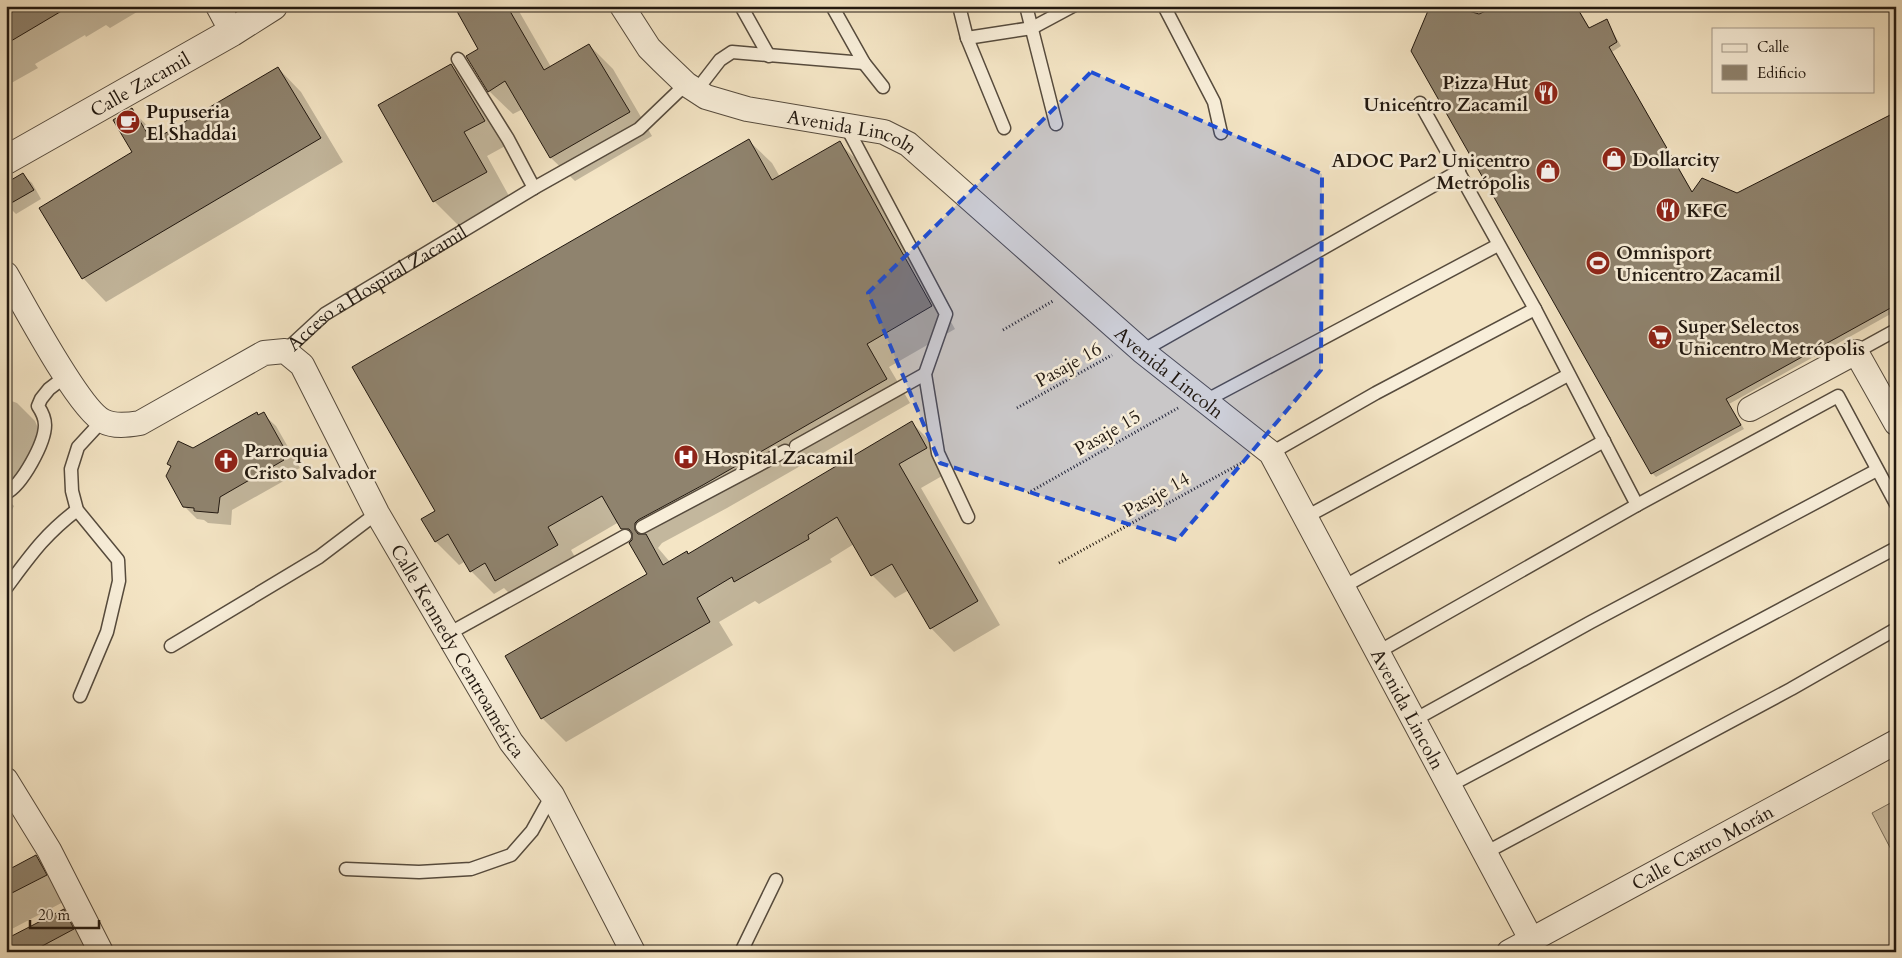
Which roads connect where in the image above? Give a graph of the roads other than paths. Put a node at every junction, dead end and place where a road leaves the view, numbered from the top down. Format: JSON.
{"nodes":[{"id":1,"x":218,"y":6,"type":"edge"},
{"id":2,"x":273,"y":6,"type":"edge"},
{"id":3,"x":622,"y":6,"type":"edge"},
{"id":4,"x":741,"y":6,"type":"edge"},
{"id":5,"x":832,"y":6,"type":"edge"},
{"id":6,"x":959,"y":6,"type":"edge"},
{"id":7,"x":1026,"y":6,"type":"edge"},
{"id":8,"x":1073,"y":6,"type":"edge"},
{"id":9,"x":1164,"y":6,"type":"edge"},
{"id":10,"x":1032,"y":28,"type":"junction"},
{"id":11,"x":232,"y":32,"type":"junction"},
{"id":12,"x":967,"y":38,"type":"junction"},
{"id":13,"x":769,"y":56,"type":"junction"},
{"id":14,"x":458,"y":59,"type":"dead end"},
{"id":15,"x":864,"y":63,"type":"junction"},
{"id":16,"x":883,"y":87,"type":"dead end"},
{"id":17,"x":691,"y":88,"type":"junction"},
{"id":18,"x":1420,"y":103,"type":"dead end"},
{"id":19,"x":1056,"y":124,"type":"dead end"},
{"id":20,"x":846,"y":126,"type":"junction"},
{"id":21,"x":1004,"y":128,"type":"dead end"},
{"id":22,"x":1221,"y":133,"type":"dead end"},
{"id":23,"x":6,"y":160,"type":"edge"},
{"id":24,"x":1459,"y":171,"type":"junction"},
{"id":25,"x":534,"y":188,"type":"junction"},
{"id":26,"x":1498,"y":245,"type":"junction"},
{"id":27,"x":6,"y":274,"type":"edge"},
{"id":28,"x":1534,"y":309,"type":"junction"},
{"id":29,"x":1896,"y":330,"type":"edge"},
{"id":30,"x":1138,"y":347,"type":"junction"},
{"id":31,"x":285,"y":351,"type":"junction"},
{"id":32,"x":1856,"y":352,"type":"junction"},
{"id":33,"x":925,"y":374,"type":"junction"},
{"id":34,"x":1568,"y":374,"type":"junction"},
{"id":35,"x":66,"y":376,"type":"junction"},
{"id":36,"x":1202,"y":398,"type":"junction"},
{"id":37,"x":1750,"y":409,"type":"dead end"},
{"id":38,"x":102,"y":421,"type":"junction"},
{"id":39,"x":1896,"y":423,"type":"edge"},
{"id":40,"x":1604,"y":441,"type":"junction"},
{"id":41,"x":1269,"y":451,"type":"junction"},
{"id":42,"x":1877,"y":470,"type":"junction"},
{"id":43,"x":6,"y":493,"type":"edge"},
{"id":44,"x":1896,"y":504,"type":"edge"},
{"id":45,"x":1637,"y":505,"type":"junction"},
{"id":46,"x":77,"y":510,"type":"junction"},
{"id":47,"x":377,"y":513,"type":"junction"},
{"id":48,"x":968,"y":517,"type":"dead end"},
{"id":49,"x":1306,"y":517,"type":"junction"},
{"id":50,"x":642,"y":527,"type":"dead end"},
{"id":51,"x":625,"y":536,"type":"dead end"},
{"id":52,"x":1896,"y":548,"type":"edge"},
{"id":53,"x":1343,"y":587,"type":"junction"},
{"id":54,"x":6,"y":588,"type":"edge"},
{"id":55,"x":1896,"y":629,"type":"edge"},
{"id":56,"x":448,"y":634,"type":"junction"},
{"id":57,"x":171,"y":646,"type":"dead end"},
{"id":58,"x":1378,"y":652,"type":"junction"},
{"id":59,"x":80,"y":696,"type":"dead end"},
{"id":60,"x":1414,"y":720,"type":"junction"},
{"id":61,"x":1896,"y":742,"type":"edge"},
{"id":62,"x":6,"y":780,"type":"edge"},
{"id":63,"x":1449,"y":786,"type":"junction"},
{"id":64,"x":552,"y":795,"type":"junction"},
{"id":65,"x":1485,"y":853,"type":"junction"},
{"id":66,"x":346,"y":869,"type":"dead end"},
{"id":67,"x":776,"y":880,"type":"dead end"},
{"id":68,"x":1531,"y":940,"type":"junction"},
{"id":69,"x":101,"y":952,"type":"edge"},
{"id":70,"x":633,"y":952,"type":"edge"},
{"id":71,"x":741,"y":952,"type":"edge"},
{"id":72,"x":1509,"y":952,"type":"edge"}],
"edges":[{"from":1,"to":11,"type":"street"},
{"from":2,"to":11,"type":"street","name":"Calle Zacamil"},
{"from":3,"to":17,"type":"street","name":"Avenida Lincoln"},
{"from":4,"to":13,"type":"lane"},
{"from":5,"to":15,"type":"lane"},
{"from":6,"to":12,"type":"lane"},
{"from":7,"to":10,"type":"lane"},
{"from":8,"to":10,"type":"lane"},
{"from":9,"to":22,"type":"lane"},
{"from":10,"to":12,"type":"lane"},
{"from":10,"to":19,"type":"lane"},
{"from":11,"to":23,"type":"street","name":"Calle Zacamil"},
{"from":12,"to":21,"type":"lane"},
{"from":13,"to":15,"type":"lane"},
{"from":13,"to":17,"type":"lane","name":"Acceso a Hospital Zacamil"},
{"from":14,"to":25,"type":"lane"},
{"from":15,"to":16,"type":"lane"},
{"from":17,"to":20,"type":"street","name":"Avenida Lincoln"},
{"from":17,"to":25,"type":"lane","name":"Acceso a Hospital Zacamil"},
{"from":18,"to":24,"type":"lane"},
{"from":20,"to":30,"type":"street","name":"Avenida Lincoln"},
{"from":20,"to":33,"type":"lane"},
{"from":24,"to":26,"type":"lane"},
{"from":24,"to":30,"type":"lane"},
{"from":25,"to":31,"type":"lane","name":"Acceso a Hospital Zacamil"},
{"from":26,"to":28,"type":"lane"},
{"from":26,"to":36,"type":"lane"},
{"from":27,"to":35,"type":"street"},
{"from":28,"to":34,"type":"lane"},
{"from":28,"to":41,"type":"lane"},
{"from":29,"to":32,"type":"lane"},
{"from":30,"to":36,"type":"street","name":"Avenida Lincoln"},
{"from":31,"to":38,"type":"street","name":"Acceso a Hospital Zacamil"},
{"from":31,"to":47,"type":"street","name":"Calle Kennedy Centroamérica"},
{"from":32,"to":37,"type":"street"},
{"from":32,"to":39,"type":"street"},
{"from":33,"to":48,"type":"lane"},
{"from":33,"to":50,"type":"lane"},
{"from":34,"to":40,"type":"lane"},
{"from":34,"to":49,"type":"lane"},
{"from":35,"to":38,"type":"street"},
{"from":35,"to":43,"type":"lane"},
{"from":36,"to":41,"type":"street","name":"Avenida Lincoln"},
{"from":38,"to":46,"type":"lane"},
{"from":40,"to":45,"type":"lane"},
{"from":40,"to":53,"type":"lane"},
{"from":41,"to":49,"type":"street","name":"Avenida Lincoln"},
{"from":42,"to":44,"type":"lane"},
{"from":42,"to":45,"type":"lane"},
{"from":42,"to":60,"type":"lane"},
{"from":45,"to":58,"type":"lane"},
{"from":46,"to":54,"type":"lane"},
{"from":46,"to":59,"type":"lane"},
{"from":47,"to":56,"type":"street","name":"Calle Kennedy Centroamérica"},
{"from":47,"to":57,"type":"lane"},
{"from":49,"to":53,"type":"street","name":"Avenida Lincoln"},
{"from":51,"to":56,"type":"lane"},
{"from":52,"to":63,"type":"lane"},
{"from":53,"to":58,"type":"street","name":"Avenida Lincoln"},
{"from":55,"to":65,"type":"lane"},
{"from":56,"to":64,"type":"street","name":"Calle Kennedy Centroamérica"},
{"from":58,"to":60,"type":"street","name":"Avenida Lincoln"},
{"from":60,"to":63,"type":"street","name":"Avenida Lincoln"},
{"from":61,"to":68,"type":"street","name":"Calle Castro Morán"},
{"from":62,"to":69,"type":"street"},
{"from":63,"to":65,"type":"street","name":"Avenida Lincoln"},
{"from":64,"to":66,"type":"lane"},
{"from":64,"to":70,"type":"street","name":"Calle Kennedy Centroamérica"},
{"from":65,"to":68,"type":"street","name":"Avenida Lincoln"},
{"from":67,"to":71,"type":"lane"},
{"from":68,"to":72,"type":"street","name":"Calle Castro Morán"}]}
